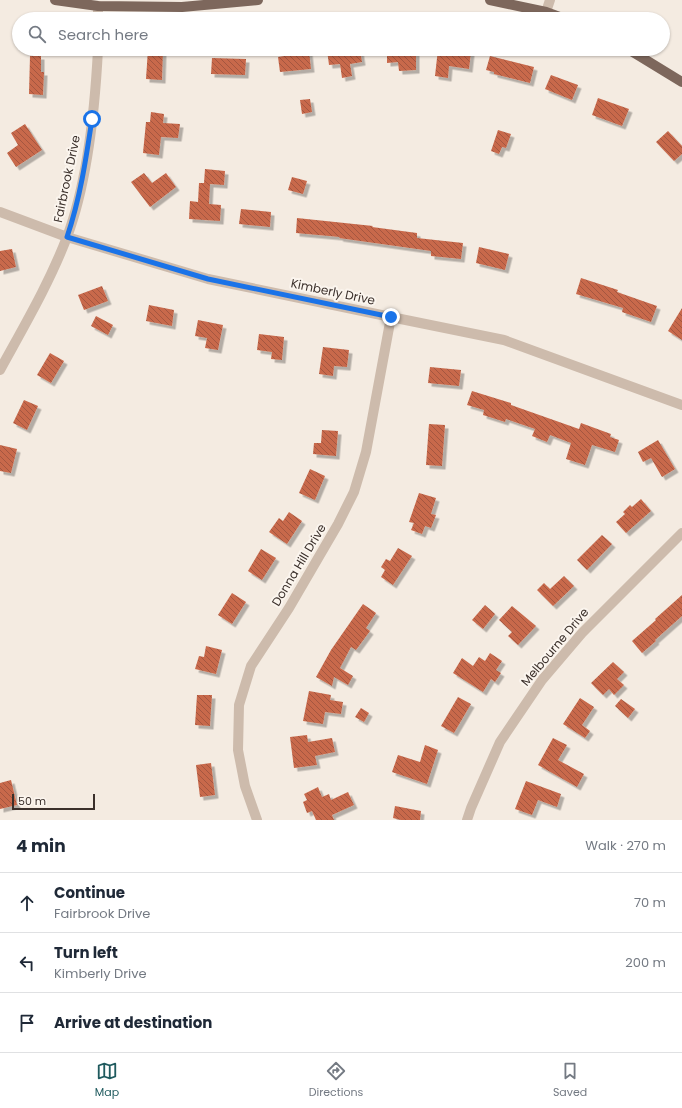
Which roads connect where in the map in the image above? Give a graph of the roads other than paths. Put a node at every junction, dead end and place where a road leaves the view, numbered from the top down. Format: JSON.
{"nodes":[{"id":1,"x":55,"y":0,"type":"edge"},
{"id":2,"x":258,"y":0,"type":"edge"},
{"id":3,"x":490,"y":0,"type":"edge"},
{"id":4,"x":550,"y":0,"type":"edge"},
{"id":5,"x":98,"y":6,"type":"junction"},
{"id":6,"x":98,"y":12,"type":"edge"},
{"id":7,"x":546,"y":12,"type":"joint"},
{"id":8,"x":97,"y":56,"type":"edge"},
{"id":9,"x":639,"y":56,"type":"edge"},
{"id":10,"x":682,"y":82,"type":"edge"},
{"id":11,"x":0,"y":212,"type":"edge"},
{"id":12,"x":67,"y":237,"type":"junction"},
{"id":13,"x":391,"y":317,"type":"junction"},
{"id":14,"x":0,"y":370,"type":"edge"},
{"id":15,"x":682,"y":405,"type":"edge"},
{"id":16,"x":682,"y":533,"type":"edge"},
{"id":17,"x":257,"y":820,"type":"edge"},
{"id":18,"x":467,"y":820,"type":"edge"}],
"edges":[{"from":1,"to":5,"type":"main road"},
{"from":2,"to":5,"type":"main road"},
{"from":3,"to":7,"type":"main road"},
{"from":4,"to":7,"type":"street"},
{"from":5,"to":6,"type":"street"},
{"from":8,"to":12,"type":"street","name":"Fairbrook Drive"},
{"from":9,"to":10,"type":"main road"},
{"from":11,"to":12,"type":"street","name":"Kimberly Drive"},
{"from":12,"to":13,"type":"street","name":"Kimberly Drive"},
{"from":12,"to":14,"type":"street","name":"Fairbrook Drive"},
{"from":13,"to":15,"type":"street","name":"Kimberly Drive"},
{"from":13,"to":17,"type":"street","name":"Donna Hill Drive"},
{"from":16,"to":18,"type":"street","name":"Melbourne Drive"}]}
